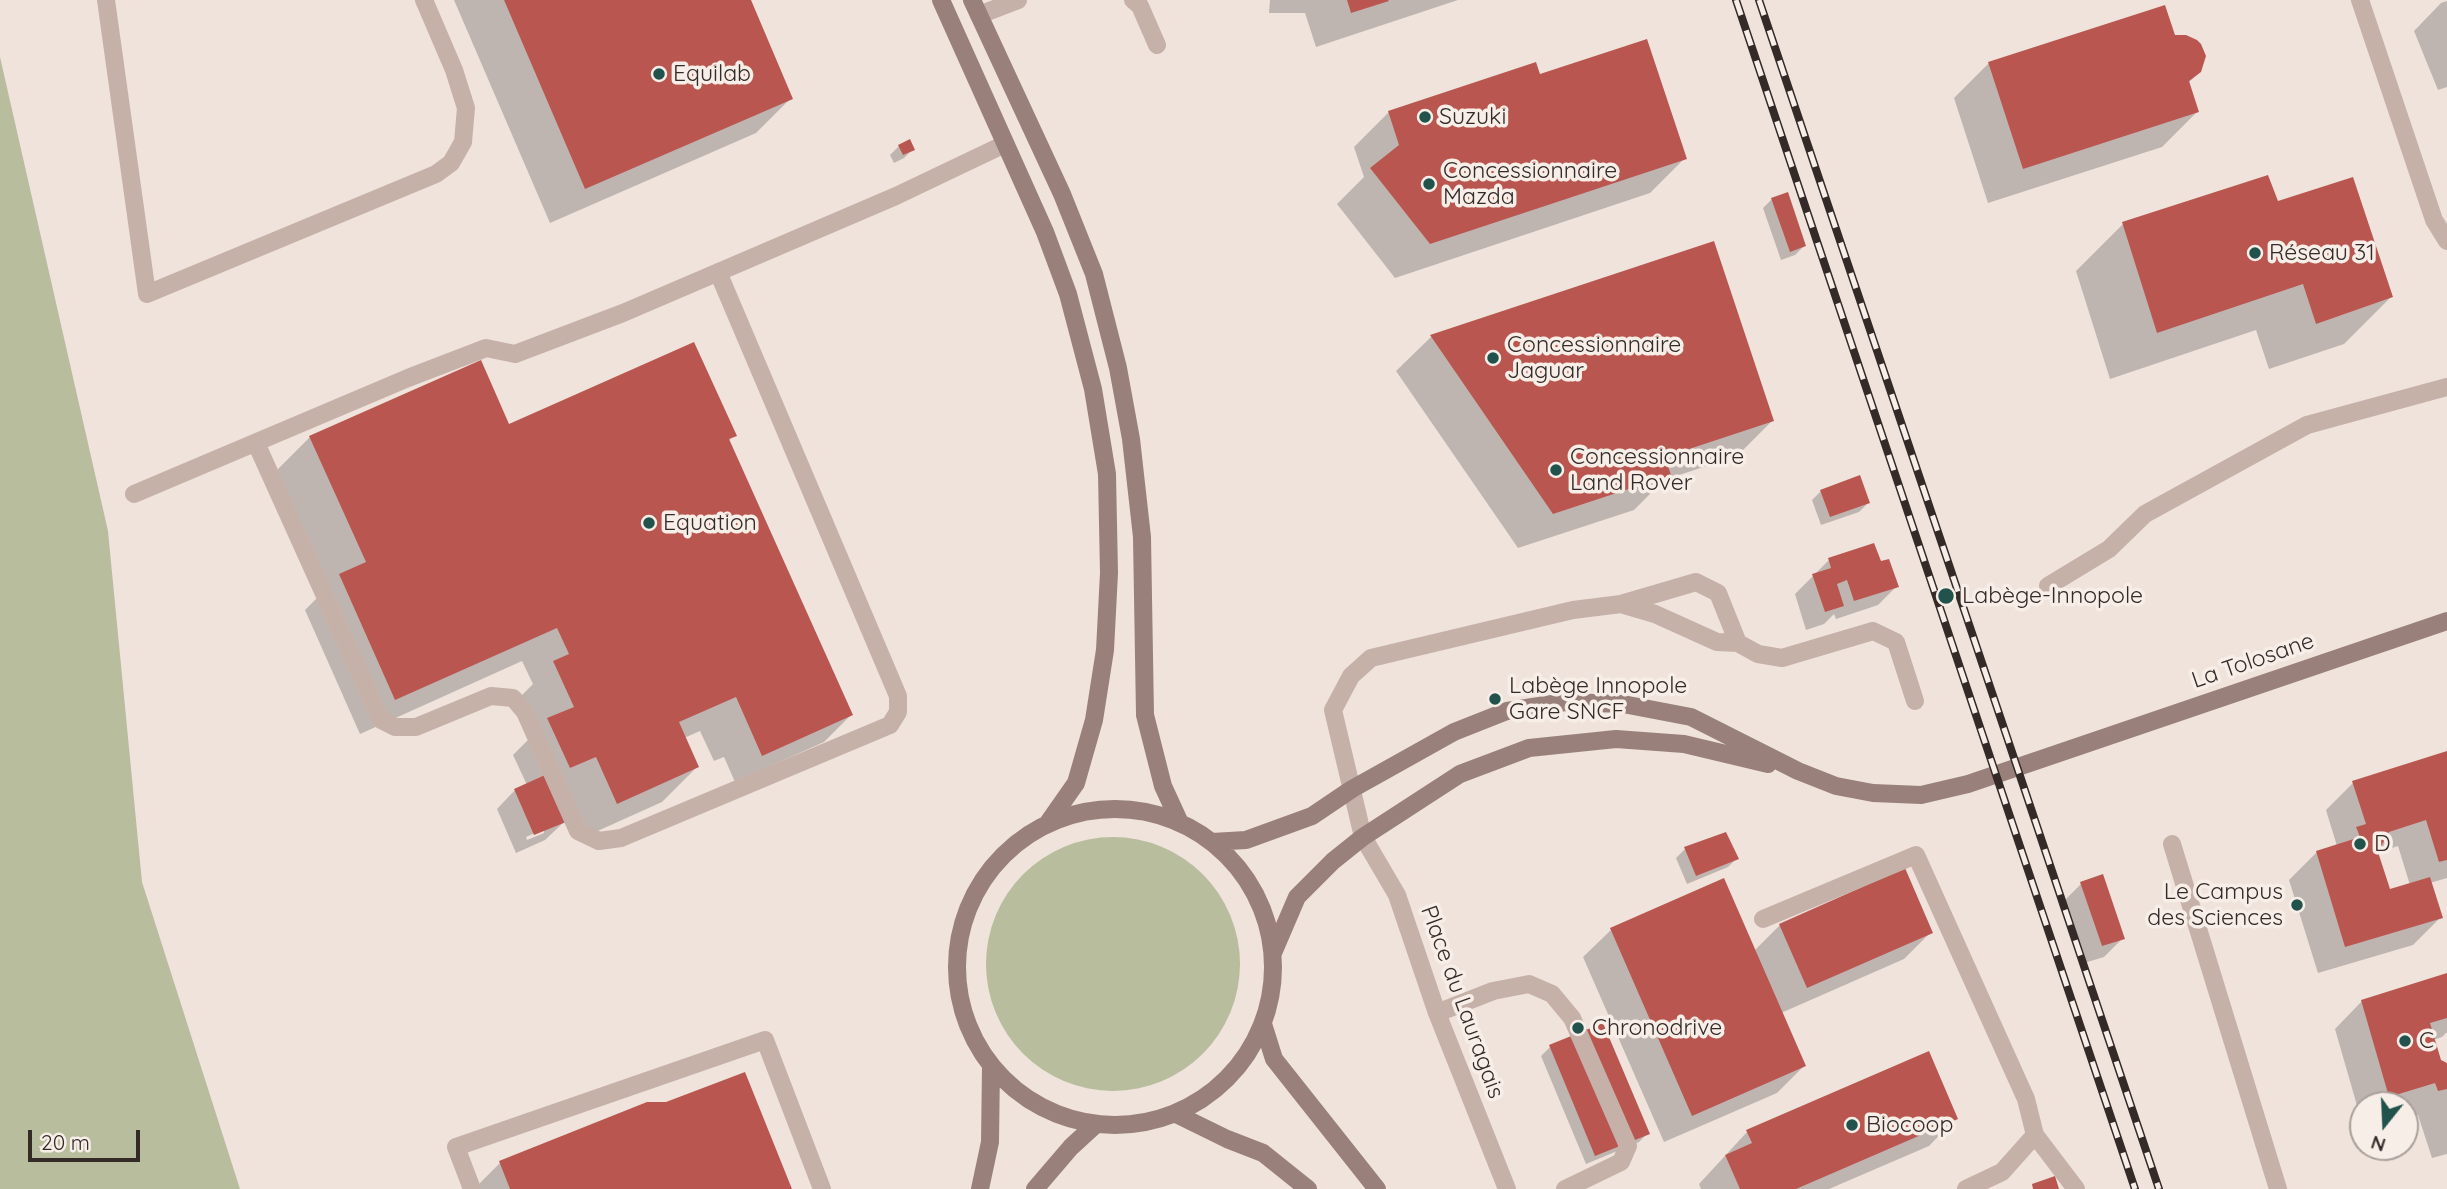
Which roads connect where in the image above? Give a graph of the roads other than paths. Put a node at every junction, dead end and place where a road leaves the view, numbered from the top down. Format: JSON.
{"nodes":[{"id":1,"x":106,"y":0,"type":"edge"},
{"id":2,"x":424,"y":0,"type":"edge"},
{"id":3,"x":940,"y":0,"type":"edge"},
{"id":4,"x":1018,"y":0,"type":"edge"},
{"id":5,"x":1133,"y":0,"type":"edge"},
{"id":6,"x":2360,"y":0,"type":"edge"},
{"id":7,"x":976,"y":8,"type":"edge"},
{"id":8,"x":1157,"y":45,"type":"dead end"},
{"id":9,"x":1005,"y":145,"type":"junction"},
{"id":10,"x":2447,"y":241,"type":"edge"},
{"id":11,"x":718,"y":272,"type":"junction"},
{"id":12,"x":2447,"y":387,"type":"edge"},
{"id":13,"x":256,"y":443,"type":"junction"},
{"id":14,"x":134,"y":494,"type":"dead end"},
{"id":15,"x":2048,"y":586,"type":"dead end"},
{"id":16,"x":1620,"y":604,"type":"junction"},
{"id":17,"x":2447,"y":621,"type":"edge"},
{"id":18,"x":1738,"y":643,"type":"junction"},
{"id":19,"x":1915,"y":701,"type":"dead end"},
{"id":20,"x":1798,"y":771,"type":"junction"},
{"id":21,"x":1352,"y":789,"type":"junction"},
{"id":22,"x":1180,"y":822,"type":"junction"},
{"id":23,"x":1048,"y":823,"type":"junction"},
{"id":24,"x":1363,"y":837,"type":"junction"},
{"id":25,"x":1212,"y":842,"type":"junction"},
{"id":26,"x":2172,"y":844,"type":"dead end"},
{"id":27,"x":1763,"y":919,"type":"dead end"},
{"id":28,"x":1273,"y":954,"type":"junction"},
{"id":29,"x":1437,"y":1013,"type":"junction"},
{"id":30,"x":1263,"y":1024,"type":"junction"},
{"id":31,"x":991,"y":1067,"type":"junction"},
{"id":32,"x":1176,"y":1114,"type":"junction"},
{"id":33,"x":1095,"y":1125,"type":"junction"},
{"id":34,"x":2035,"y":1135,"type":"junction"},
{"id":35,"x":472,"y":1189,"type":"edge"},
{"id":36,"x":822,"y":1189,"type":"edge"},
{"id":37,"x":980,"y":1189,"type":"edge"},
{"id":38,"x":1035,"y":1189,"type":"edge"},
{"id":39,"x":1308,"y":1189,"type":"edge"},
{"id":40,"x":1377,"y":1189,"type":"edge"},
{"id":41,"x":1507,"y":1189,"type":"edge"},
{"id":42,"x":1565,"y":1189,"type":"edge"},
{"id":43,"x":1966,"y":1189,"type":"edge"},
{"id":44,"x":2076,"y":1189,"type":"edge"},
{"id":45,"x":2278,"y":1189,"type":"edge"}],
"edges":[{"from":1,"to":2,"type":"street"},
{"from":3,"to":9,"type":"main road"},
{"from":4,"to":7,"type":"street"},
{"from":5,"to":8,"type":"street"},
{"from":6,"to":10,"type":"street"},
{"from":7,"to":22,"type":"main road"},
{"from":9,"to":11,"type":"street"},
{"from":9,"to":23,"type":"main road"},
{"from":11,"to":13,"type":"street"},
{"from":11,"to":13,"type":"street"},
{"from":12,"to":15,"type":"street"},
{"from":13,"to":14,"type":"street"},
{"from":16,"to":18,"type":"street"},
{"from":16,"to":18,"type":"street"},
{"from":16,"to":21,"type":"street","name":"Place du Lauragais"},
{"from":17,"to":20,"type":"main road","name":"La Tolosane"},
{"from":18,"to":19,"type":"street"},
{"from":20,"to":21,"type":"main road"},
{"from":20,"to":24,"type":"main road"},
{"from":21,"to":24,"type":"street","name":"Place du Lauragais"},
{"from":21,"to":25,"type":"main road"},
{"from":22,"to":23,"type":"main road"},
{"from":22,"to":25,"type":"main road"},
{"from":23,"to":31,"type":"main road"},
{"from":24,"to":28,"type":"main road"},
{"from":24,"to":29,"type":"street","name":"Place du Lauragais"},
{"from":25,"to":28,"type":"main road"},
{"from":26,"to":45,"type":"street"},
{"from":27,"to":34,"type":"street"},
{"from":28,"to":30,"type":"main road"},
{"from":29,"to":41,"type":"street","name":"Place du Lauragais"},
{"from":29,"to":42,"type":"street"},
{"from":30,"to":32,"type":"main road"},
{"from":30,"to":40,"type":"main road"},
{"from":31,"to":33,"type":"main road"},
{"from":31,"to":37,"type":"main road"},
{"from":32,"to":33,"type":"main road"},
{"from":32,"to":39,"type":"main road"},
{"from":33,"to":38,"type":"main road"},
{"from":34,"to":43,"type":"street"},
{"from":34,"to":44,"type":"street"},
{"from":35,"to":36,"type":"street"}]}
